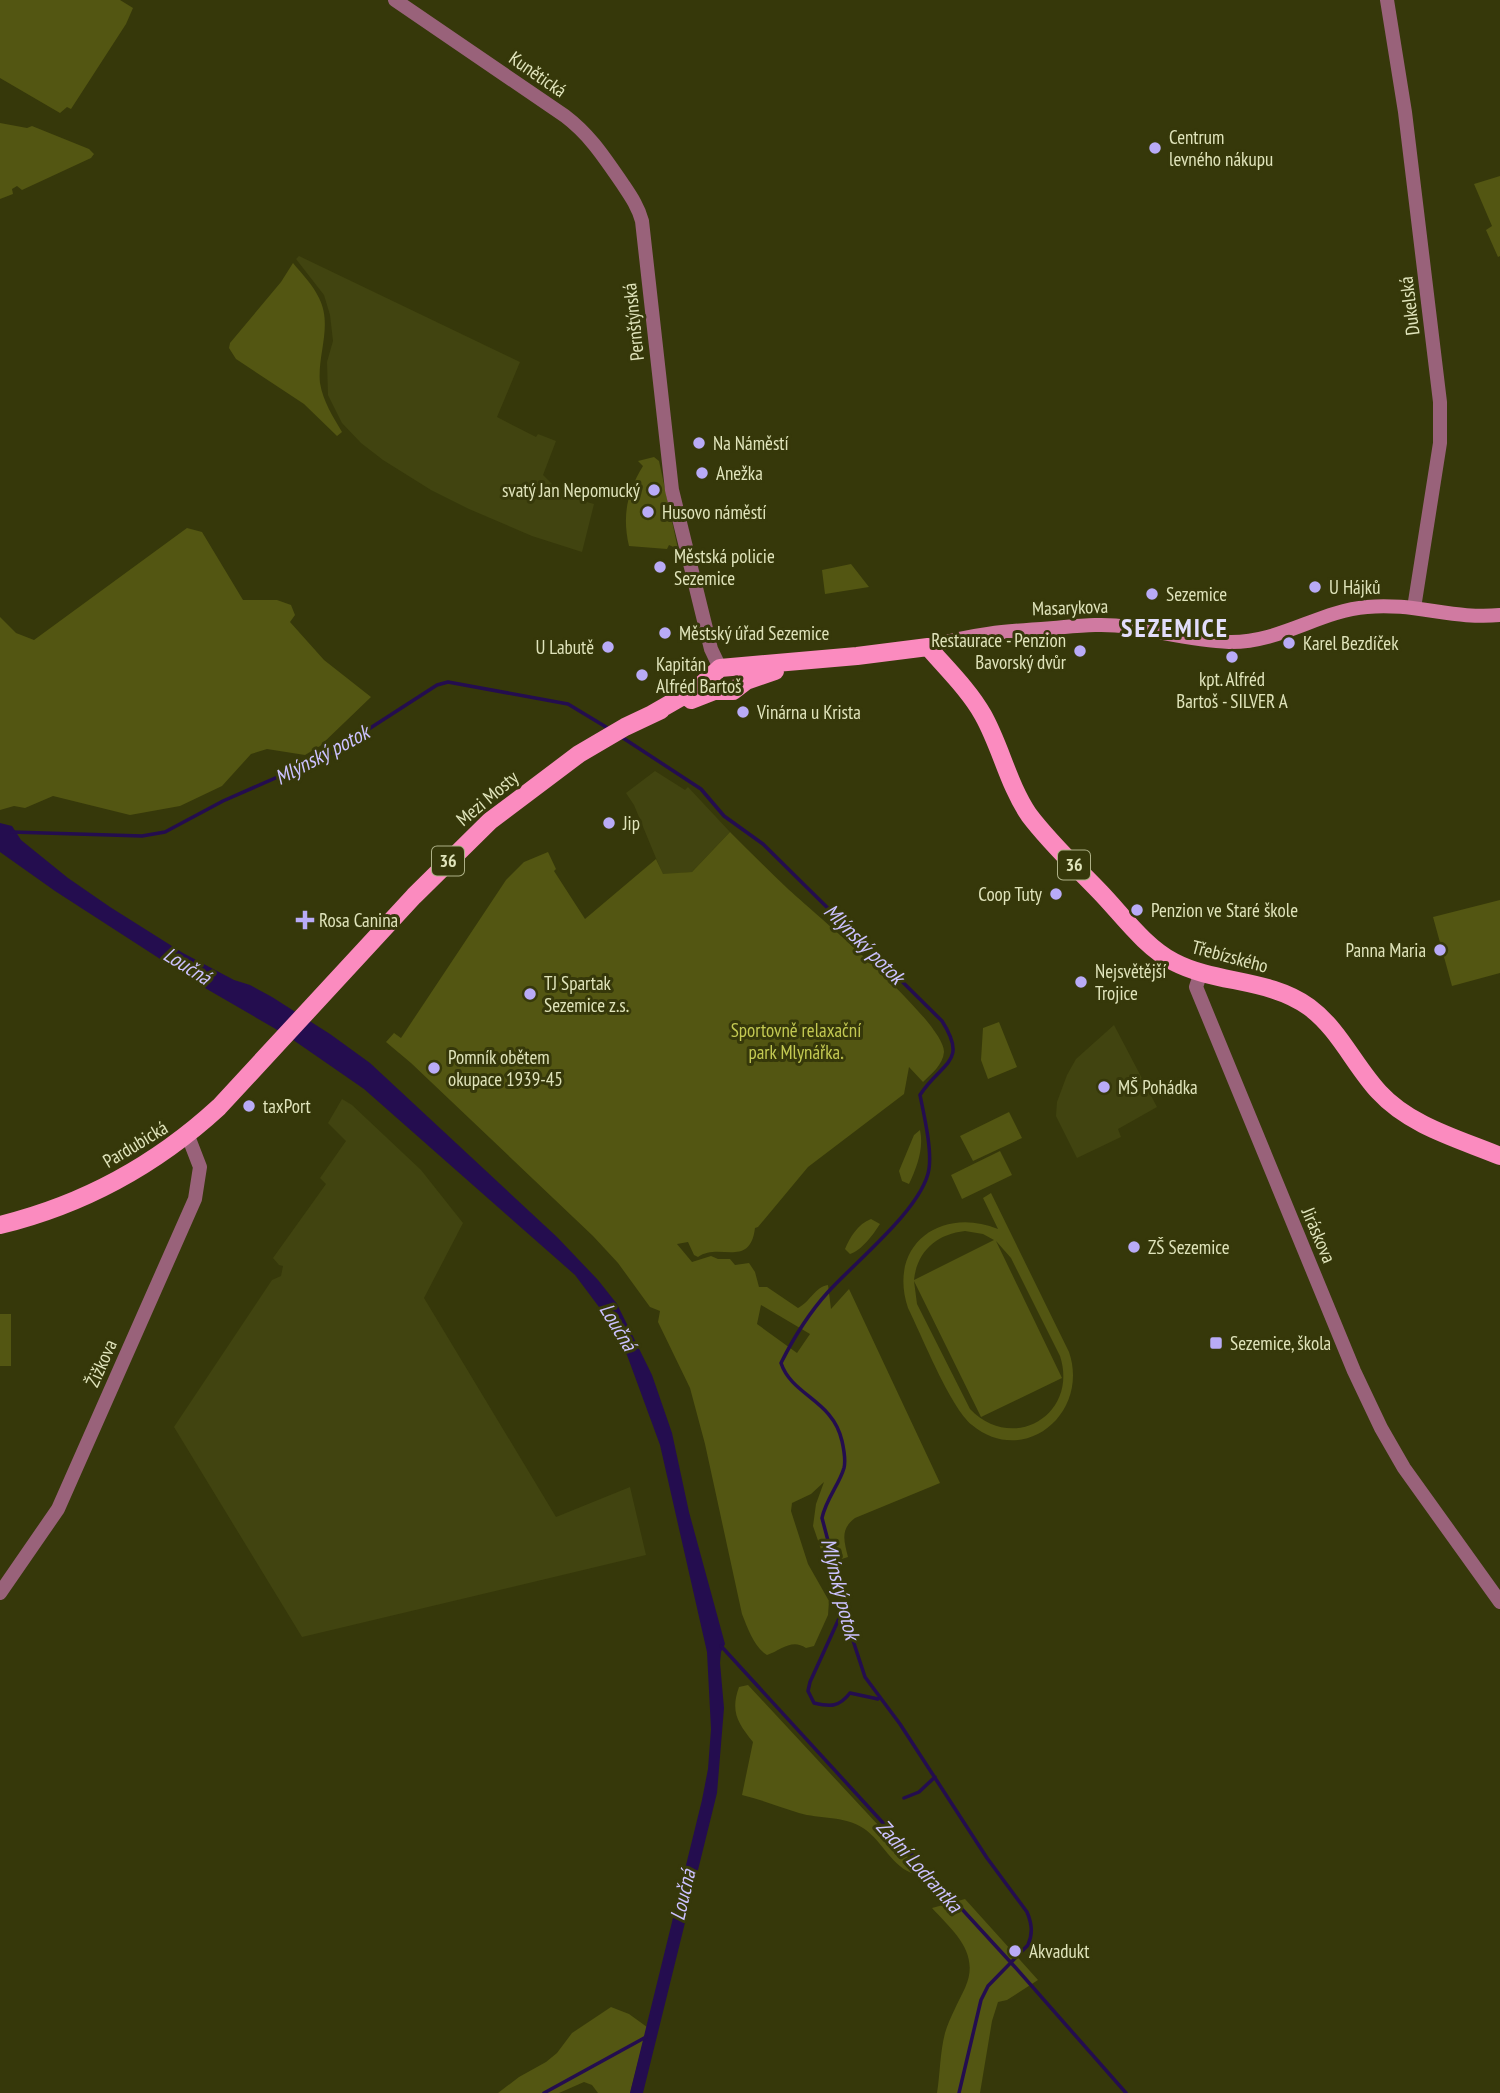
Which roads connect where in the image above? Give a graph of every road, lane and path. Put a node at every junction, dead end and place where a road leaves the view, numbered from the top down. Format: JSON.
{"nodes":[{"id":1,"x":396,"y":0,"type":"edge"},
{"id":2,"x":1387,"y":0,"type":"edge"},
{"id":3,"x":635,"y":203,"type":"joint"},
{"id":4,"x":1414,"y":608,"type":"junction"},
{"id":5,"x":1500,"y":615,"type":"edge"},
{"id":6,"x":928,"y":646,"type":"junction"},
{"id":7,"x":804,"y":661,"type":"junction"},
{"id":8,"x":721,"y":670,"type":"junction"},
{"id":9,"x":731,"y":688,"type":"junction"},
{"id":10,"x":652,"y":713,"type":"junction"},
{"id":11,"x":1201,"y":972,"type":"junction"},
{"id":12,"x":272,"y":1050,"type":"joint"},
{"id":13,"x":187,"y":1136,"type":"junction"},
{"id":14,"x":1500,"y":1156,"type":"edge"},
{"id":15,"x":0,"y":1225,"type":"edge"},
{"id":16,"x":0,"y":1592,"type":"edge"},
{"id":17,"x":1500,"y":1602,"type":"edge"}],
"edges":[{"from":1,"to":3,"type":"street","name":"Kunětická"},
{"from":2,"to":4,"type":"street","name":"Dukelská"},
{"from":3,"to":8,"type":"street","name":"Pernštýnská"},
{"from":4,"to":5,"type":"main road","name":"Masarykova"},
{"from":4,"to":6,"type":"main road","name":"Masarykova"},
{"from":6,"to":7,"type":"main road","name":"Masarykova","number":"36"},
{"from":6,"to":11,"type":"main road","name":"Třebízského","number":"36"},
{"from":7,"to":8,"type":"main road","name":"Masarykova","number":"36"},
{"from":7,"to":9,"type":"main road","name":"Masarykova","number":"36"},
{"from":8,"to":9,"type":"main road"},
{"from":8,"to":10,"type":"main road","name":"Mezi Mosty","number":"36"},
{"from":9,"to":10,"type":"main road","name":"Mezi Mosty","number":"36"},
{"from":10,"to":12,"type":"main road","name":"Mezi Mosty","number":"36"},
{"from":11,"to":14,"type":"main road","name":"Třebízského","number":"36"},
{"from":11,"to":17,"type":"street","name":"Jiráskova"},
{"from":12,"to":13,"type":"main road","name":"Pardubická","number":"36"},
{"from":13,"to":15,"type":"main road","name":"Pardubická","number":"36"},
{"from":13,"to":16,"type":"street","name":"Žižkova"}]}
